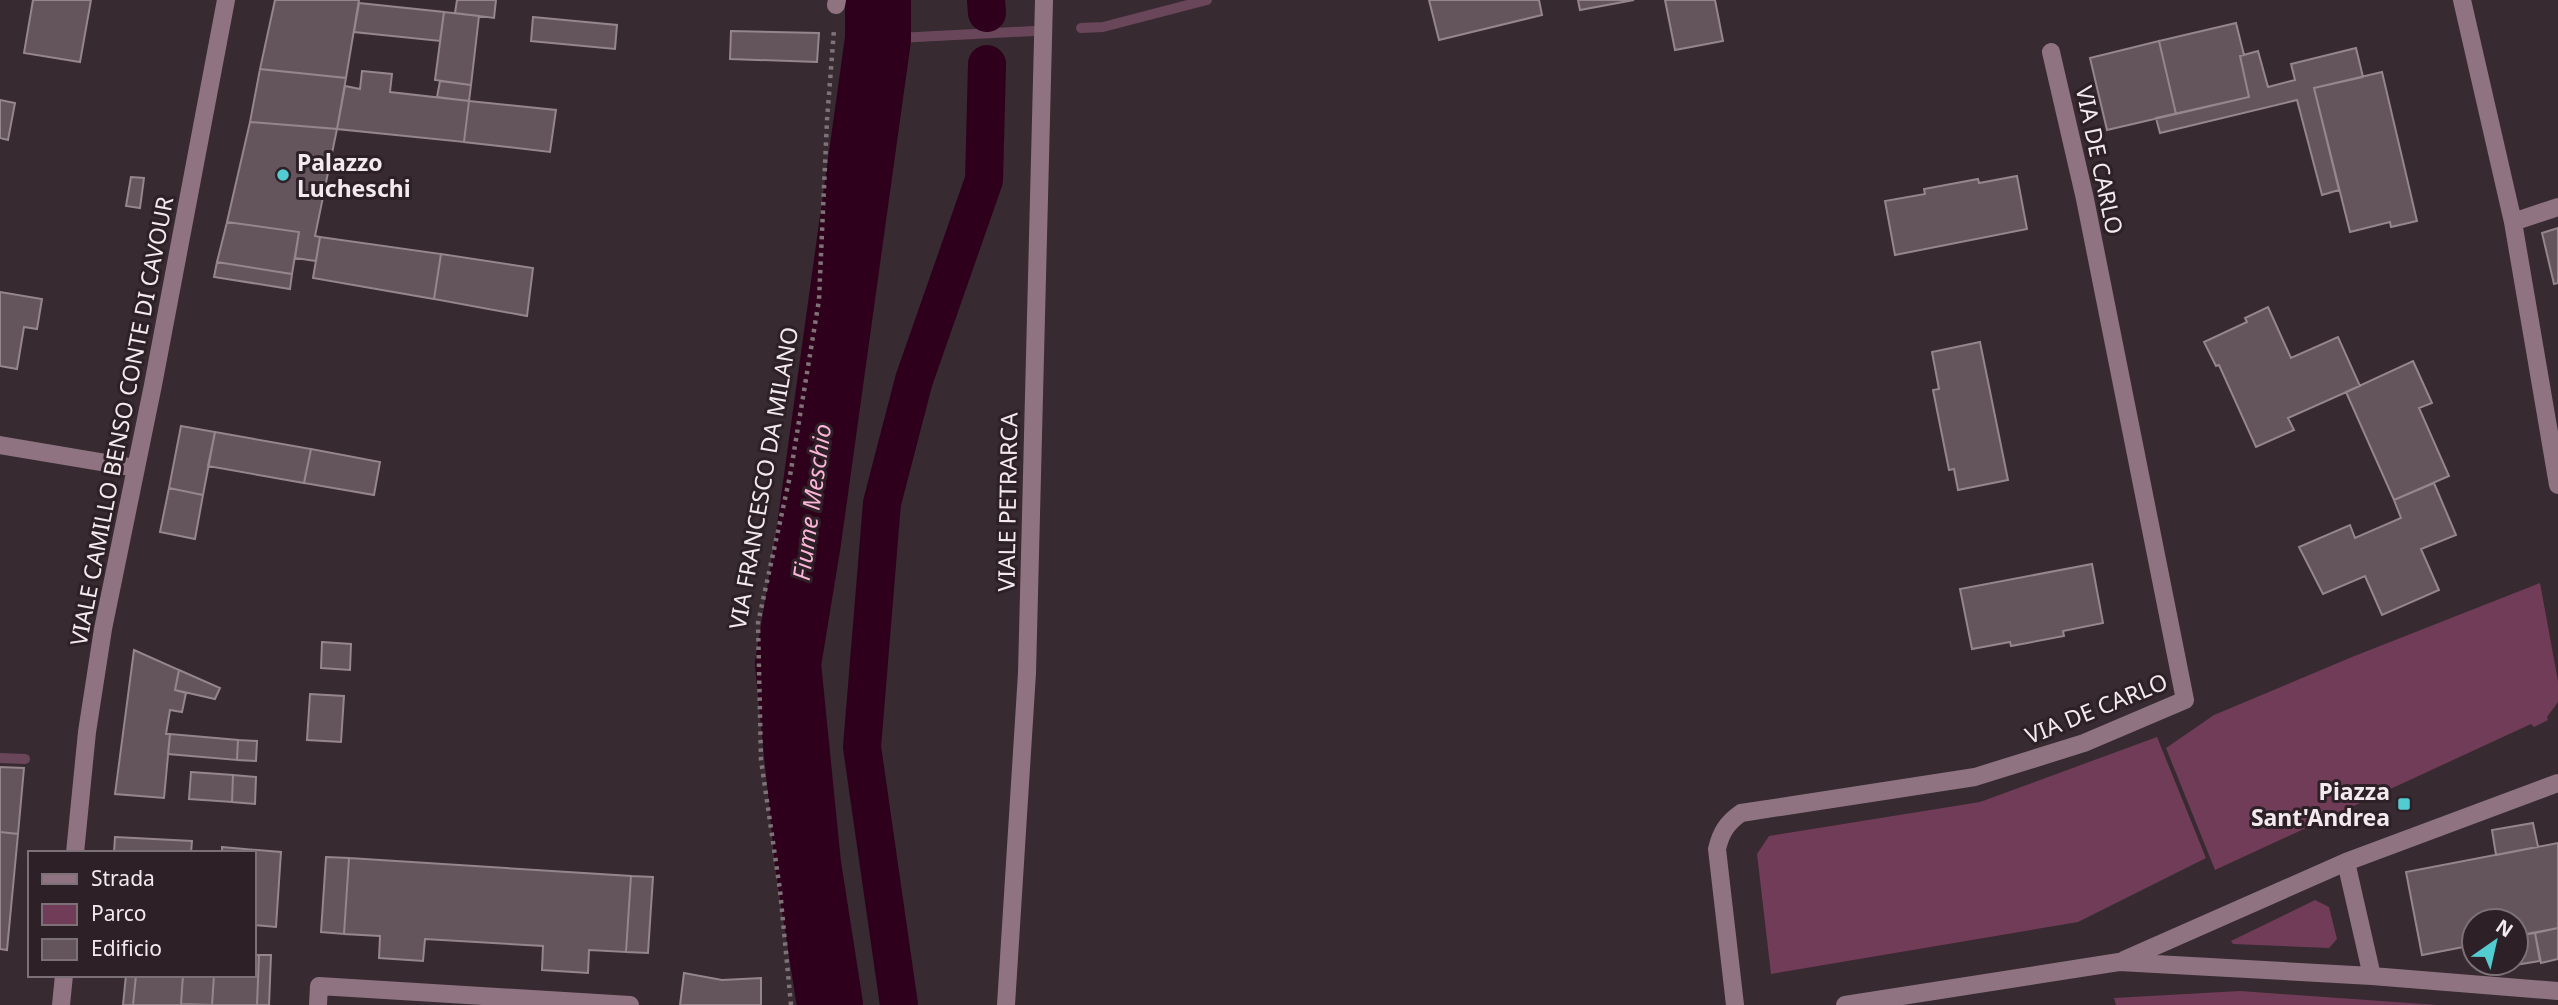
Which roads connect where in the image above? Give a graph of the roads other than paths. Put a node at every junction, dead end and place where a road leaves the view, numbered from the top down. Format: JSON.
{"nodes":[{"id":1,"x":226,"y":0,"type":"edge"},
{"id":2,"x":1044,"y":0,"type":"edge"},
{"id":3,"x":2462,"y":0,"type":"edge"},
{"id":4,"x":2051,"y":52,"type":"dead end"},
{"id":5,"x":2558,"y":207,"type":"edge"},
{"id":6,"x":2513,"y":222,"type":"junction"},
{"id":7,"x":0,"y":445,"type":"edge"},
{"id":8,"x":136,"y":468,"type":"junction"},
{"id":9,"x":2558,"y":485,"type":"edge"},
{"id":10,"x":2558,"y":783,"type":"edge"},
{"id":11,"x":75,"y":851,"type":"edge"},
{"id":12,"x":2346,"y":862,"type":"junction"},
{"id":13,"x":2119,"y":962,"type":"junction"},
{"id":14,"x":2372,"y":976,"type":"junction"},
{"id":15,"x":64,"y":977,"type":"edge"},
{"id":16,"x":2558,"y":991,"type":"edge"},
{"id":17,"x":61,"y":1005,"type":"edge"},
{"id":18,"x":318,"y":1005,"type":"edge"},
{"id":19,"x":630,"y":1005,"type":"edge"},
{"id":20,"x":1006,"y":1005,"type":"edge"},
{"id":21,"x":1735,"y":1005,"type":"edge"},
{"id":22,"x":1845,"y":1005,"type":"edge"}],
"edges":[{"from":1,"to":8,"type":"street","name":"VIALE CAMILLO BENSO CONTE DI CAVOUR"},
{"from":2,"to":20,"type":"street","name":"VIALE PETRARCA"},
{"from":3,"to":6,"type":"street"},
{"from":4,"to":21,"type":"street","name":"VIA DE CARLO"},
{"from":5,"to":6,"type":"street"},
{"from":6,"to":9,"type":"street"},
{"from":7,"to":8,"type":"street"},
{"from":8,"to":11,"type":"street","name":"VIALE CAMILLO BENSO CONTE DI CAVOUR"},
{"from":10,"to":12,"type":"street"},
{"from":12,"to":13,"type":"street"},
{"from":12,"to":14,"type":"street"},
{"from":13,"to":14,"type":"street"},
{"from":13,"to":22,"type":"street"},
{"from":14,"to":16,"type":"street"},
{"from":15,"to":17,"type":"street"},
{"from":18,"to":19,"type":"street"}]}
